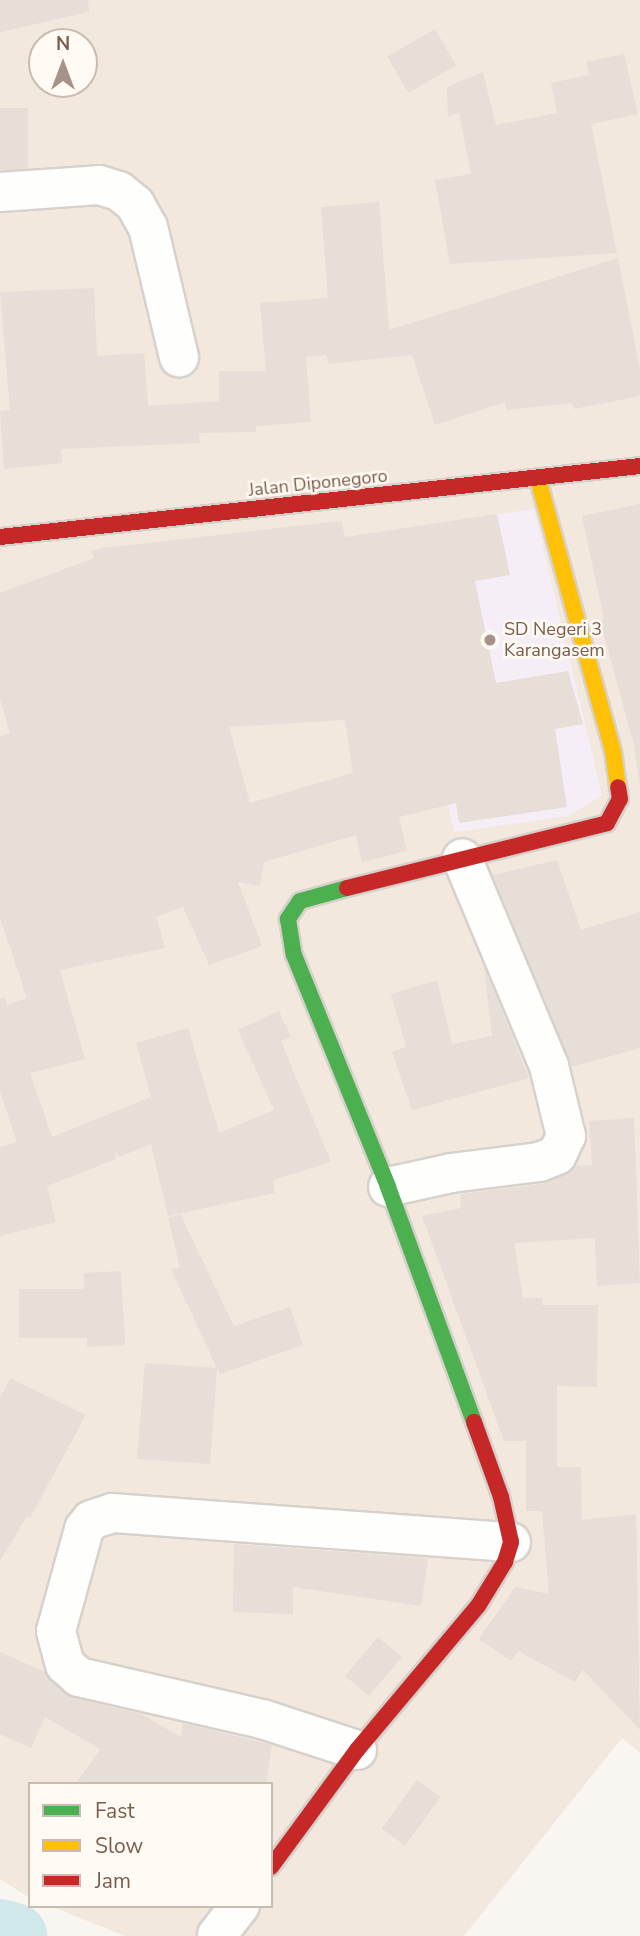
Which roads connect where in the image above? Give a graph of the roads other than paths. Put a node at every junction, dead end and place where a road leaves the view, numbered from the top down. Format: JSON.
{"nodes":[{"id":1,"x":0,"y":192,"type":"edge"},
{"id":2,"x":179,"y":357,"type":"dead end"},
{"id":3,"x":640,"y":466,"type":"edge"},
{"id":4,"x":538,"y":479,"type":"junction"},
{"id":5,"x":0,"y":537,"type":"edge"},
{"id":6,"x":461,"y":858,"type":"junction"},
{"id":7,"x":388,"y":1187,"type":"junction"},
{"id":8,"x":511,"y":1542,"type":"junction"},
{"id":9,"x":357,"y":1750,"type":"junction"},
{"id":10,"x":273,"y":1864,"type":"edge"}],
"edges":[{"from":1,"to":2,"type":"street"},
{"from":3,"to":4,"type":"street","name":"Jalan Diponegoro"},
{"from":4,"to":5,"type":"street","name":"Jalan Diponegoro"},
{"from":4,"to":6,"type":"street"},
{"from":6,"to":7,"type":"street"},
{"from":6,"to":7,"type":"street"},
{"from":7,"to":8,"type":"street"},
{"from":8,"to":9,"type":"street"},
{"from":8,"to":9,"type":"street"},
{"from":9,"to":10,"type":"street"}]}
